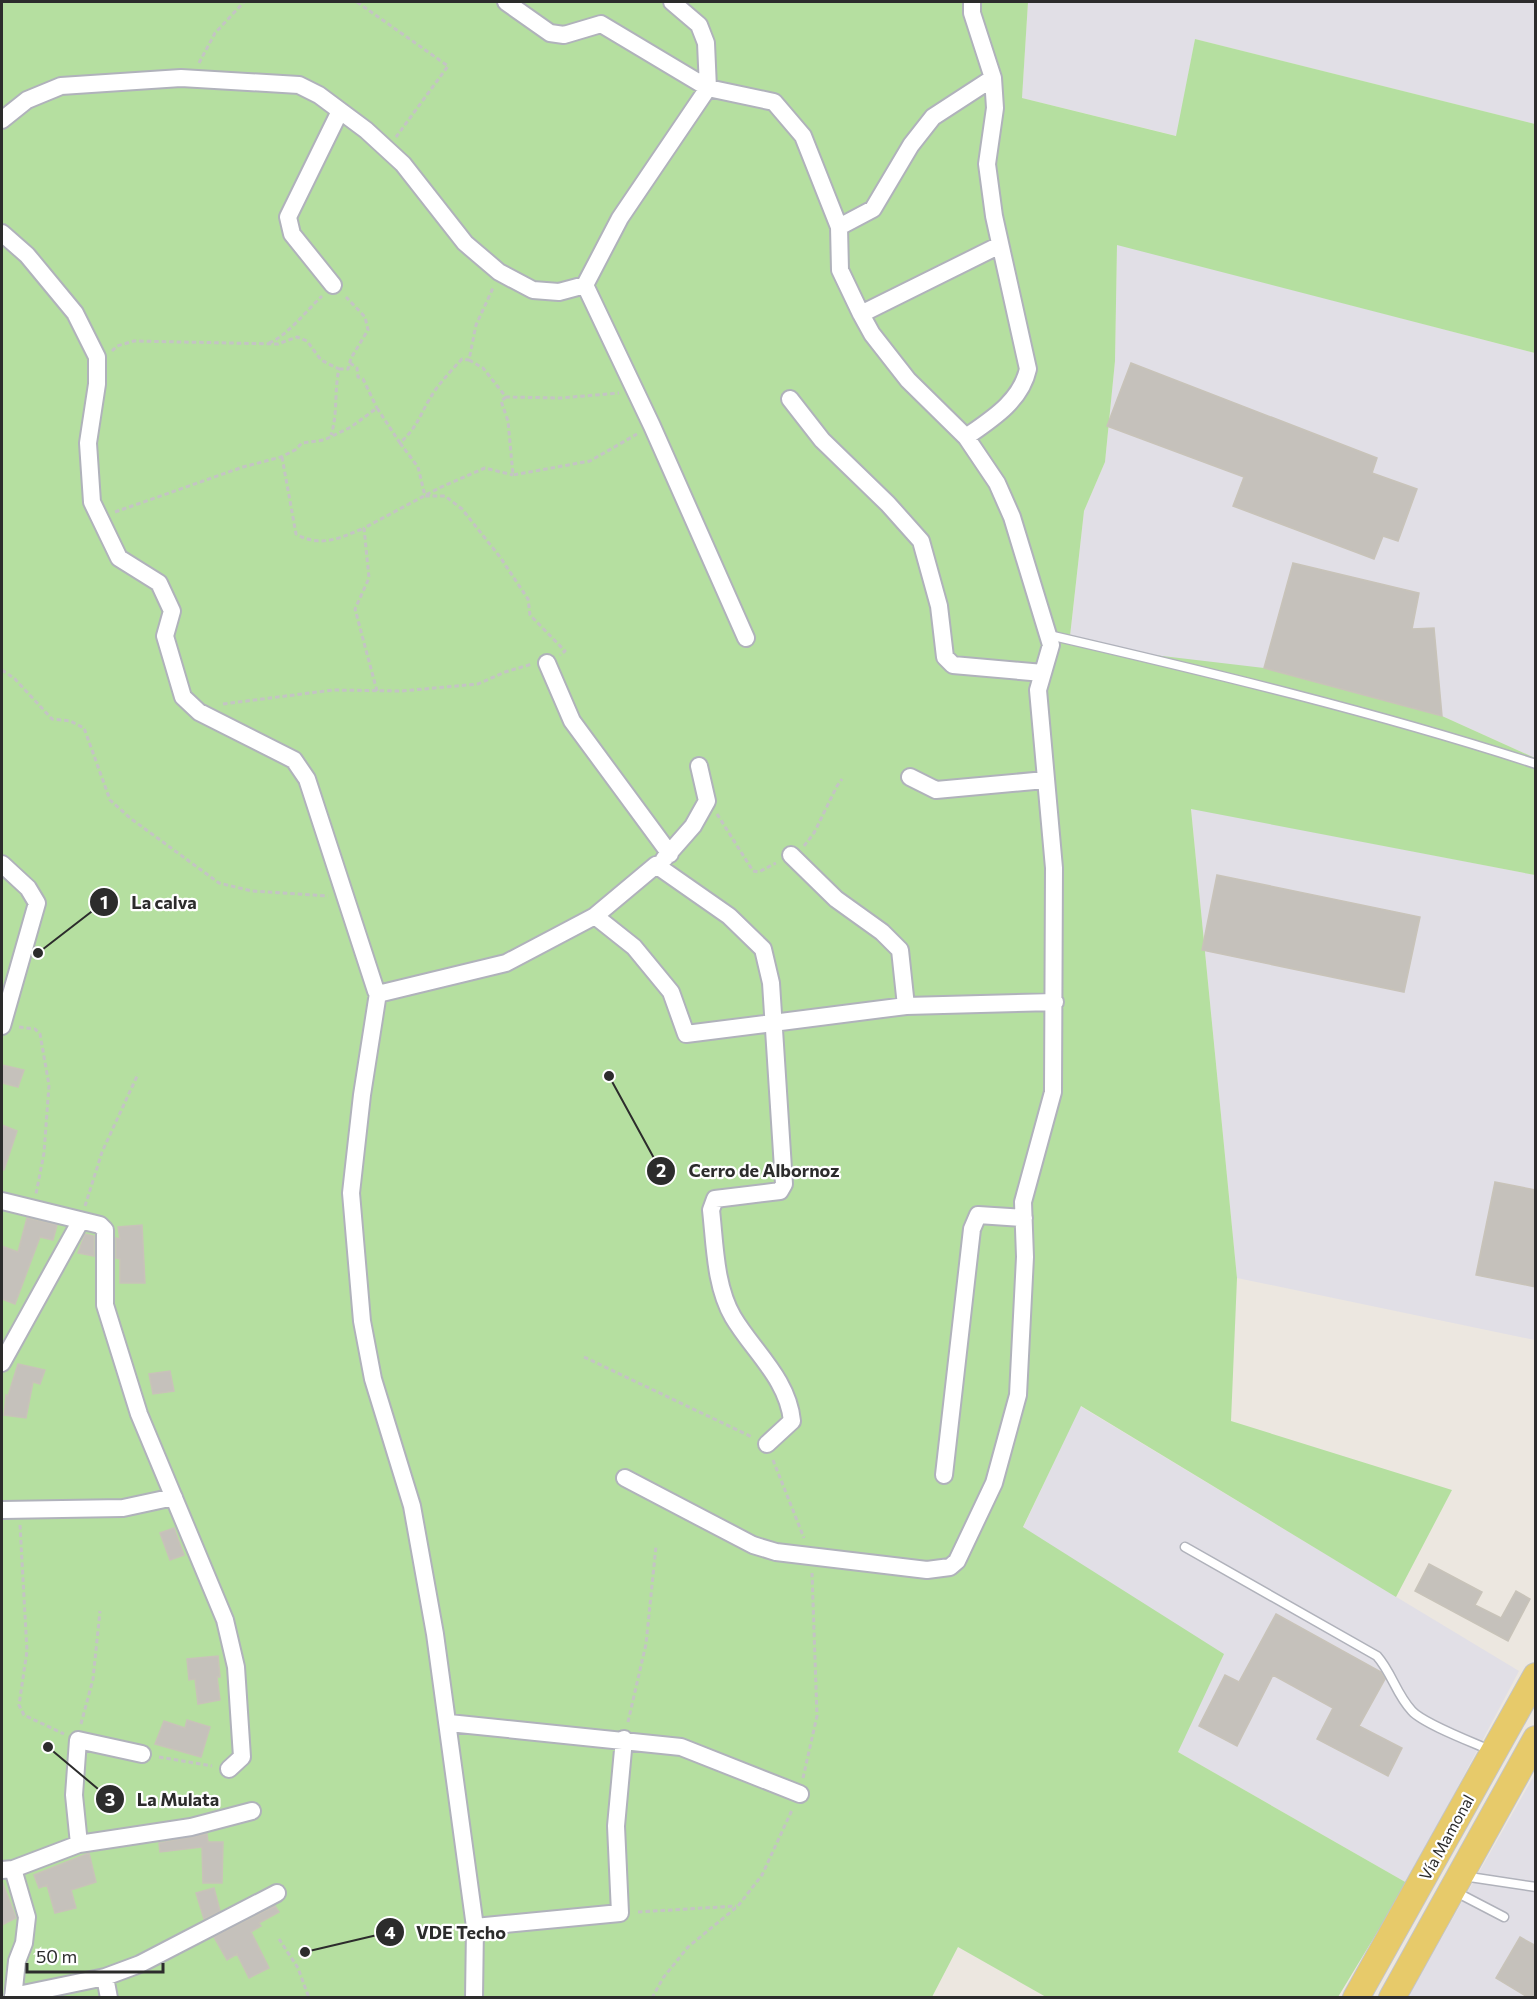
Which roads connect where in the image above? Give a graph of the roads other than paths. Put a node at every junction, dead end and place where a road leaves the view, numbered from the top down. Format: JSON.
{"nodes":[{"id":1,"x":506,"y":2,"type":"edge"},
{"id":2,"x":672,"y":2,"type":"edge"},
{"id":3,"x":972,"y":2,"type":"edge"},
{"id":4,"x":993,"y":78,"type":"junction"},
{"id":5,"x":708,"y":88,"type":"junction"},
{"id":6,"x":340,"y":111,"type":"junction"},
{"id":7,"x":2,"y":120,"type":"edge"},
{"id":8,"x":839,"y":227,"type":"junction"},
{"id":9,"x":2,"y":233,"type":"edge"},
{"id":10,"x":1000,"y":245,"type":"junction"},
{"id":11,"x":333,"y":285,"type":"road end"},
{"id":12,"x":585,"y":285,"type":"junction"},
{"id":13,"x":861,"y":314,"type":"junction"},
{"id":14,"x":790,"y":399,"type":"dead end"},
{"id":15,"x":966,"y":437,"type":"junction"},
{"id":16,"x":1049,"y":635,"type":"junction"},
{"id":17,"x":746,"y":638,"type":"dead end"},
{"id":18,"x":547,"y":663,"type":"road end"},
{"id":19,"x":1043,"y":673,"type":"junction"},
{"id":20,"x":1536,"y":764,"type":"edge"},
{"id":21,"x":699,"y":766,"type":"dead end"},
{"id":22,"x":910,"y":777,"type":"dead end"},
{"id":23,"x":1045,"y":780,"type":"junction"},
{"id":24,"x":670,"y":854,"type":"junction"},
{"id":25,"x":791,"y":855,"type":"road end"},
{"id":26,"x":2,"y":864,"type":"edge"},
{"id":27,"x":656,"y":865,"type":"junction"},
{"id":28,"x":595,"y":916,"type":"junction"},
{"id":29,"x":378,"y":993,"type":"junction"},
{"id":30,"x":1055,"y":1002,"type":"junction"},
{"id":31,"x":5,"y":1004,"type":"edge"},
{"id":32,"x":906,"y":1006,"type":"junction"},
{"id":33,"x":773,"y":1022,"type":"junction"},
{"id":34,"x":2,"y":1025,"type":"edge"},
{"id":35,"x":2,"y":1200,"type":"edge"},
{"id":36,"x":1024,"y":1218,"type":"junction"},
{"id":37,"x":80,"y":1222,"type":"junction"},
{"id":38,"x":2,"y":1363,"type":"edge"},
{"id":39,"x":767,"y":1444,"type":"road end"},
{"id":40,"x":944,"y":1475,"type":"dead end"},
{"id":41,"x":625,"y":1478,"type":"dead end"},
{"id":42,"x":174,"y":1497,"type":"junction"},
{"id":43,"x":10,"y":1511,"type":"edge"},
{"id":44,"x":1185,"y":1547,"type":"dead end"},
{"id":45,"x":1536,"y":1676,"type":"edge"},
{"id":46,"x":449,"y":1724,"type":"junction"},
{"id":47,"x":624,"y":1739,"type":"junction"},
{"id":48,"x":1536,"y":1739,"type":"edge"},
{"id":49,"x":1493,"y":1752,"type":"junction"},
{"id":50,"x":142,"y":1754,"type":"road end"},
{"id":51,"x":229,"y":1768,"type":"road end"},
{"id":52,"x":800,"y":1794,"type":"road end"},
{"id":53,"x":252,"y":1811,"type":"dead end"},
{"id":54,"x":79,"y":1844,"type":"junction"},
{"id":55,"x":7,"y":1870,"type":"edge"},
{"id":56,"x":1456,"y":1882,"type":"junction"},
{"id":57,"x":1536,"y":1887,"type":"edge"},
{"id":58,"x":277,"y":1893,"type":"dead end"},
{"id":59,"x":1504,"y":1917,"type":"dead end"},
{"id":60,"x":475,"y":1927,"type":"junction"},
{"id":61,"x":9,"y":1959,"type":"edge"},
{"id":62,"x":105,"y":1977,"type":"junction"},
{"id":63,"x":13,"y":1997,"type":"edge"},
{"id":64,"x":109,"y":1998,"type":"edge"},
{"id":65,"x":474,"y":1998,"type":"edge"},
{"id":66,"x":1356,"y":1998,"type":"edge"},
{"id":67,"x":1392,"y":1998,"type":"edge"}],
"edges":[{"from":1,"to":5,"type":"street"},
{"from":2,"to":5,"type":"street"},
{"from":3,"to":4,"type":"street"},
{"from":4,"to":8,"type":"street"},
{"from":4,"to":10,"type":"street"},
{"from":5,"to":8,"type":"street"},
{"from":5,"to":12,"type":"street"},
{"from":6,"to":7,"type":"street"},
{"from":6,"to":11,"type":"street"},
{"from":6,"to":12,"type":"street"},
{"from":8,"to":13,"type":"street"},
{"from":9,"to":29,"type":"street"},
{"from":10,"to":13,"type":"street"},
{"from":10,"to":15,"type":"street"},
{"from":12,"to":17,"type":"street"},
{"from":13,"to":15,"type":"street"},
{"from":14,"to":19,"type":"street"},
{"from":15,"to":16,"type":"street"},
{"from":16,"to":19,"type":"street"},
{"from":16,"to":20,"type":"lane"},
{"from":18,"to":24,"type":"street"},
{"from":19,"to":23,"type":"street"},
{"from":21,"to":24,"type":"street"},
{"from":22,"to":23,"type":"street"},
{"from":23,"to":30,"type":"street"},
{"from":24,"to":27,"type":"street"},
{"from":25,"to":32,"type":"street"},
{"from":26,"to":31,"type":"street"},
{"from":27,"to":28,"type":"street"},
{"from":27,"to":33,"type":"street"},
{"from":28,"to":29,"type":"street"},
{"from":28,"to":33,"type":"street"},
{"from":29,"to":46,"type":"street"},
{"from":30,"to":32,"type":"street"},
{"from":30,"to":36,"type":"street"},
{"from":31,"to":34,"type":"street"},
{"from":32,"to":33,"type":"street"},
{"from":33,"to":39,"type":"street"},
{"from":35,"to":37,"type":"street"},
{"from":36,"to":40,"type":"street"},
{"from":36,"to":41,"type":"street"},
{"from":37,"to":38,"type":"street"},
{"from":37,"to":42,"type":"street"},
{"from":42,"to":43,"type":"street"},
{"from":42,"to":51,"type":"street"},
{"from":44,"to":49,"type":"lane"},
{"from":45,"to":49,"type":"main road","name":"Vía Mamonal"},
{"from":46,"to":47,"type":"street"},
{"from":46,"to":60,"type":"street"},
{"from":47,"to":52,"type":"street"},
{"from":47,"to":60,"type":"street"},
{"from":48,"to":56,"type":"main road","name":"Vía Mamonal"},
{"from":49,"to":66,"type":"main road","name":"Vía Mamonal"},
{"from":50,"to":54,"type":"street"},
{"from":53,"to":54,"type":"street"},
{"from":54,"to":55,"type":"street"},
{"from":55,"to":61,"type":"street"},
{"from":56,"to":57,"type":"lane"},
{"from":56,"to":59,"type":"lane"},
{"from":56,"to":67,"type":"main road","name":"Vía Mamonal"},
{"from":58,"to":62,"type":"street"},
{"from":60,"to":65,"type":"street"},
{"from":61,"to":63,"type":"street"},
{"from":62,"to":63,"type":"street"},
{"from":62,"to":64,"type":"street"}]}
